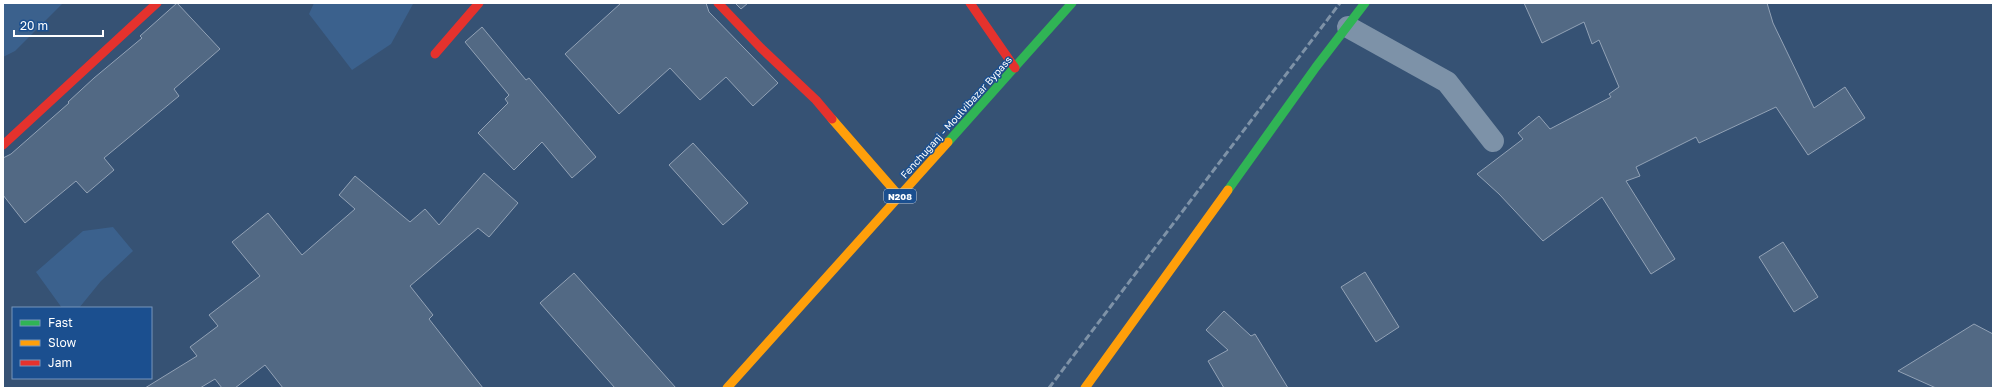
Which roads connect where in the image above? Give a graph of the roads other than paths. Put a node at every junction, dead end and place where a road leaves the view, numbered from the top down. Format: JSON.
{"nodes":[{"id":1,"x":157,"y":3,"type":"edge"},
{"id":2,"x":479,"y":3,"type":"edge"},
{"id":3,"x":718,"y":3,"type":"edge"},
{"id":4,"x":970,"y":3,"type":"edge"},
{"id":5,"x":1072,"y":3,"type":"edge"},
{"id":6,"x":1365,"y":3,"type":"edge"},
{"id":7,"x":1348,"y":27,"type":"junction"},
{"id":8,"x":435,"y":54,"type":"dead end"},
{"id":9,"x":1015,"y":68,"type":"junction"},
{"id":10,"x":1493,"y":142,"type":"dead end"},
{"id":11,"x":3,"y":145,"type":"edge"},
{"id":12,"x":900,"y":197,"type":"junction"},
{"id":13,"x":727,"y":388,"type":"edge"},
{"id":14,"x":1086,"y":388,"type":"edge"}],
"edges":[{"from":1,"to":11,"type":"main road"},
{"from":2,"to":8,"type":"main road"},
{"from":3,"to":12,"type":"main road"},
{"from":4,"to":9,"type":"main road"},
{"from":5,"to":9,"type":"main road","name":"Fenchuganj - Moulvibazar Bypass","number":"N208"},
{"from":6,"to":7,"type":"main road"},
{"from":7,"to":10,"type":"street"},
{"from":7,"to":14,"type":"main road"},
{"from":9,"to":12,"type":"main road","name":"Fenchuganj - Moulvibazar Bypass","number":"N208"},
{"from":12,"to":13,"type":"main road","name":"Fenchuganj - Moulvibazar Bypass","number":"N208"}]}
